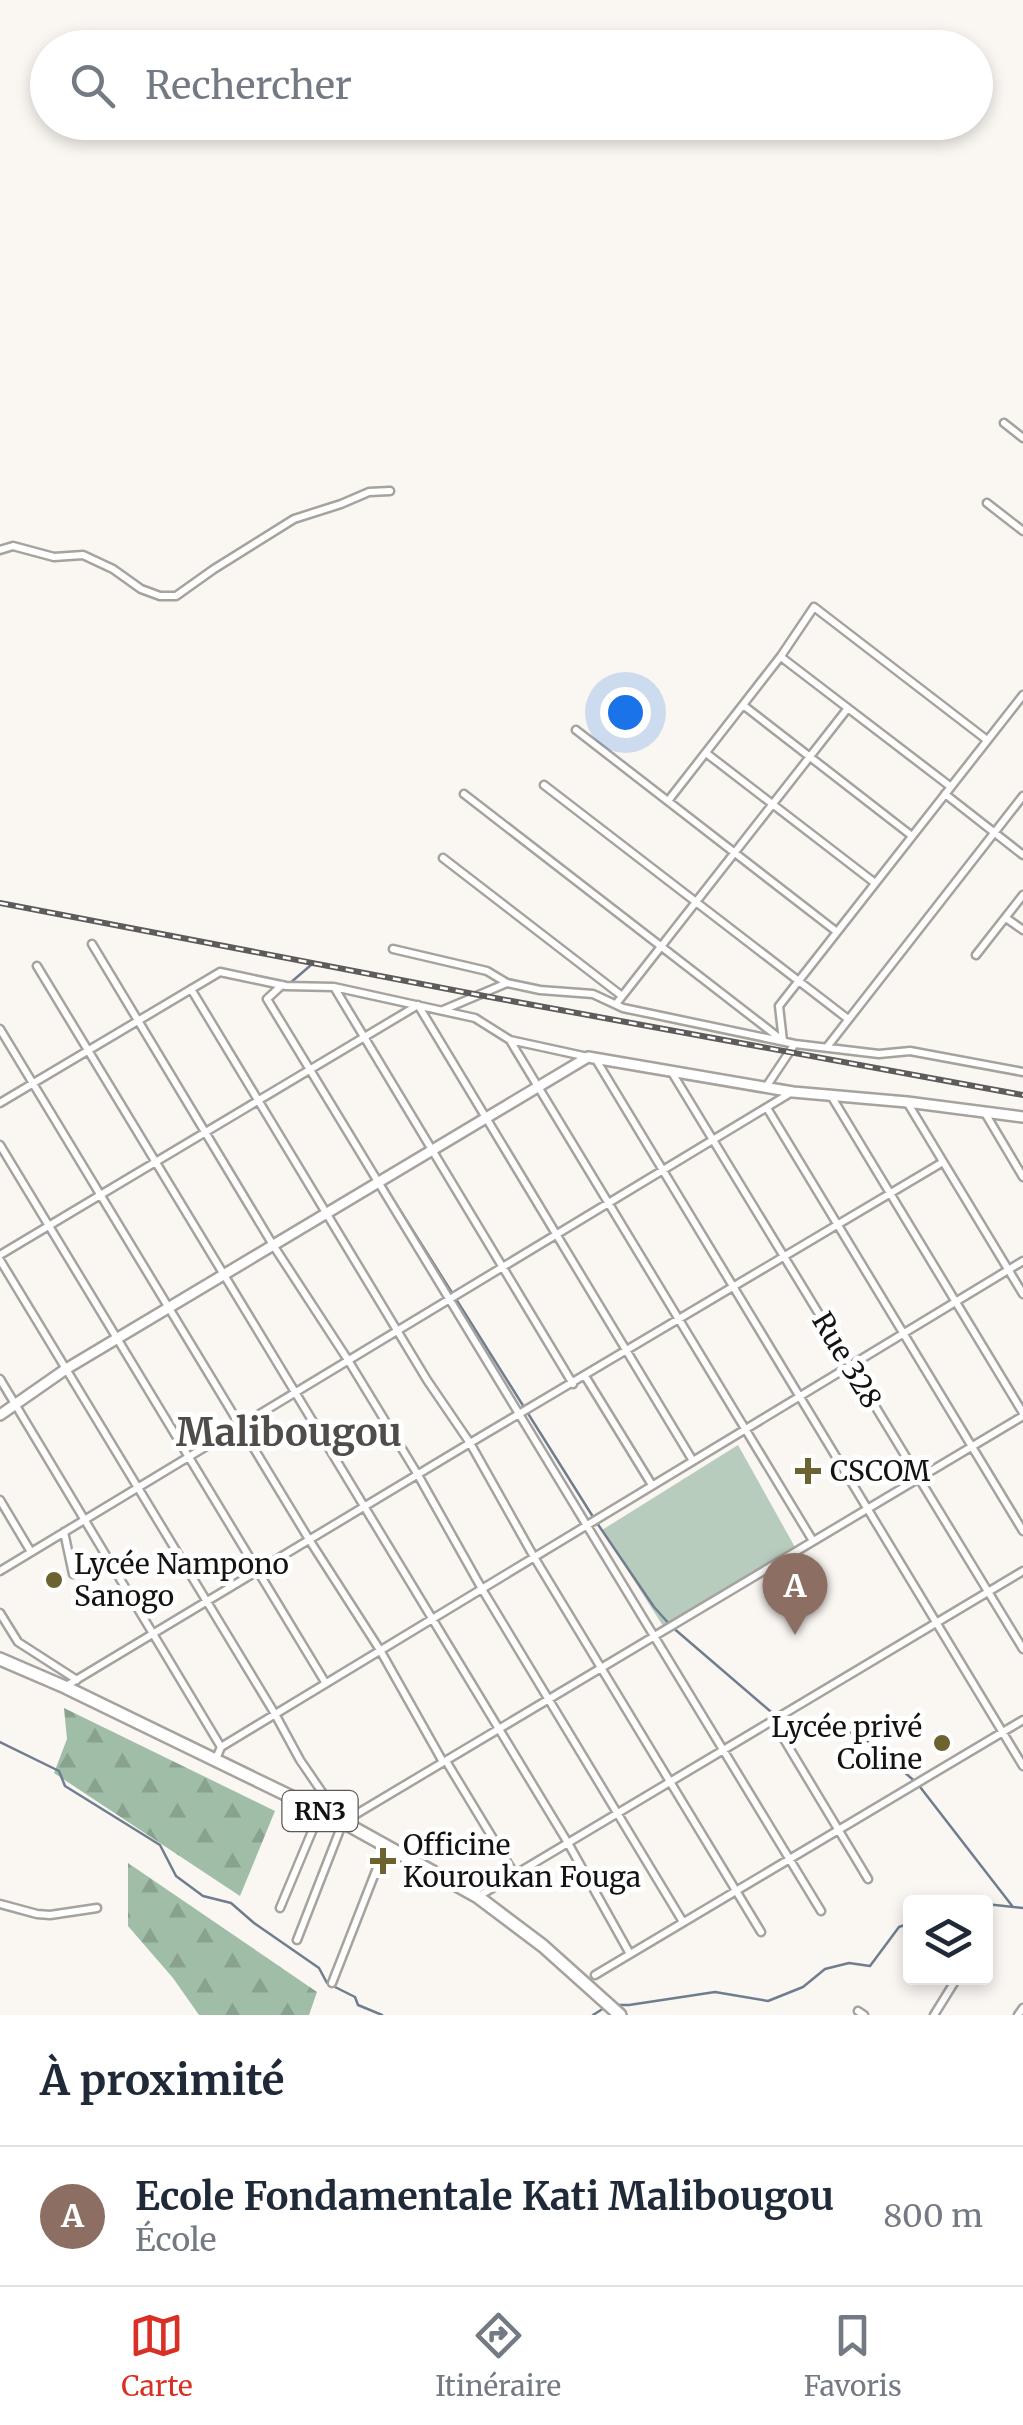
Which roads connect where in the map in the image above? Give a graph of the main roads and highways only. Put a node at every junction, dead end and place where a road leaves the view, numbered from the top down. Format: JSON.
{"nodes":[{"id":1,"x":0,"y":1658,"type":"edge"},
{"id":2,"x":616,"y":2012,"type":"edge"}],
"edges":[{"from":1,"to":2,"type":"highway","number":"RN3"}]}
